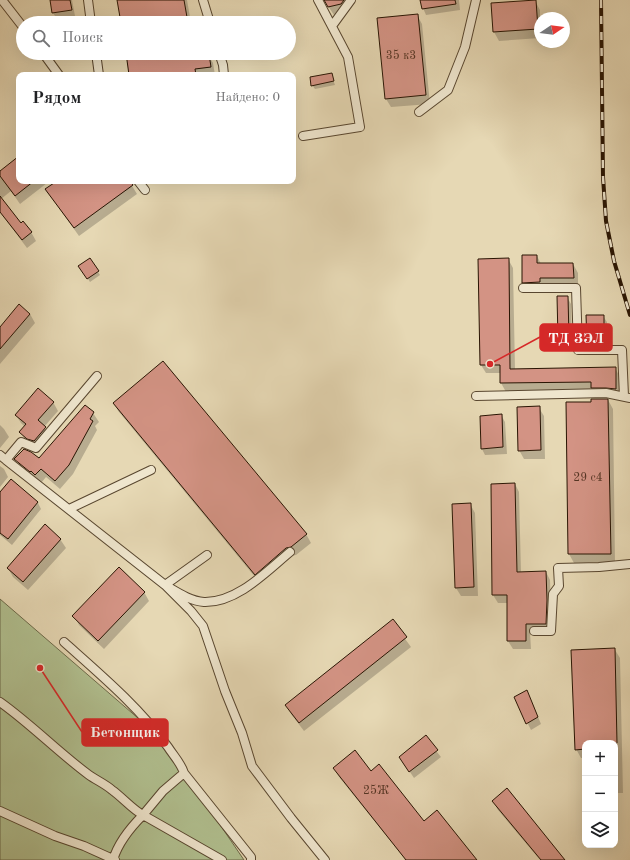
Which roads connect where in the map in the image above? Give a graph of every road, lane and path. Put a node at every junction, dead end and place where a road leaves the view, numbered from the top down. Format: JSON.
{"nodes":[{"id":1,"x":2,"y":0,"type":"edge"},
{"id":2,"x":88,"y":0,"type":"edge"},
{"id":3,"x":203,"y":0,"type":"edge"},
{"id":4,"x":318,"y":0,"type":"edge"},
{"id":5,"x":351,"y":0,"type":"edge"},
{"id":6,"x":476,"y":0,"type":"edge"},
{"id":7,"x":90,"y":16,"type":"edge"},
{"id":8,"x":208,"y":16,"type":"edge"},
{"id":9,"x":16,"y":18,"type":"edge"},
{"id":10,"x":332,"y":26,"type":"junction"},
{"id":11,"x":48,"y":60,"type":"edge"},
{"id":12,"x":97,"y":60,"type":"edge"},
{"id":13,"x":221,"y":60,"type":"edge"},
{"id":14,"x":57,"y":72,"type":"edge"},
{"id":15,"x":99,"y":72,"type":"edge"},
{"id":16,"x":224,"y":72,"type":"edge"},
{"id":17,"x":418,"y":112,"type":"dead end"},
{"id":18,"x":304,"y":136,"type":"dead end"},
{"id":19,"x":140,"y":184,"type":"edge"},
{"id":20,"x":145,"y":190,"type":"dead end"},
{"id":21,"x":523,"y":288,"type":"dead end"},
{"id":22,"x":97,"y":376,"type":"dead end"},
{"id":23,"x":476,"y":396,"type":"dead end"},
{"id":24,"x":627,"y":397,"type":"edge"},
{"id":25,"x":3,"y":458,"type":"edge"},
{"id":26,"x":151,"y":470,"type":"dead end"},
{"id":27,"x":69,"y":509,"type":"junction"},
{"id":28,"x":290,"y":552,"type":"dead end"},
{"id":29,"x":207,"y":555,"type":"dead end"},
{"id":30,"x":630,"y":564,"type":"edge"},
{"id":31,"x":165,"y":585,"type":"junction"},
{"id":32,"x":534,"y":631,"type":"dead end"},
{"id":33,"x":64,"y":642,"type":"dead end"},
{"id":34,"x":0,"y":702,"type":"edge"},
{"id":35,"x":184,"y":773,"type":"junction"},
{"id":36,"x":0,"y":811,"type":"edge"},
{"id":37,"x":143,"y":815,"type":"junction"},
{"id":38,"x":114,"y":860,"type":"edge"},
{"id":39,"x":222,"y":860,"type":"edge"},
{"id":40,"x":251,"y":860,"type":"edge"},
{"id":41,"x":325,"y":860,"type":"edge"}],
"edges":[{"from":1,"to":9,"type":"street"},
{"from":2,"to":7,"type":"street"},
{"from":3,"to":8,"type":"street"},
{"from":4,"to":10,"type":"street"},
{"from":5,"to":10,"type":"street"},
{"from":6,"to":17,"type":"street"},
{"from":10,"to":18,"type":"street"},
{"from":11,"to":14,"type":"street"},
{"from":12,"to":15,"type":"street"},
{"from":13,"to":16,"type":"street"},
{"from":19,"to":20,"type":"street"},
{"from":21,"to":24,"type":"street"},
{"from":22,"to":25,"type":"street"},
{"from":23,"to":24,"type":"street"},
{"from":25,"to":27,"type":"street"},
{"from":26,"to":27,"type":"street"},
{"from":27,"to":31,"type":"street"},
{"from":28,"to":31,"type":"street"},
{"from":29,"to":31,"type":"street"},
{"from":30,"to":32,"type":"street"},
{"from":31,"to":41,"type":"street"},
{"from":33,"to":35,"type":"street"},
{"from":34,"to":37,"type":"street"},
{"from":35,"to":37,"type":"street"},
{"from":35,"to":40,"type":"street"},
{"from":36,"to":38,"type":"street"},
{"from":37,"to":38,"type":"street"},
{"from":37,"to":39,"type":"street"}]}
